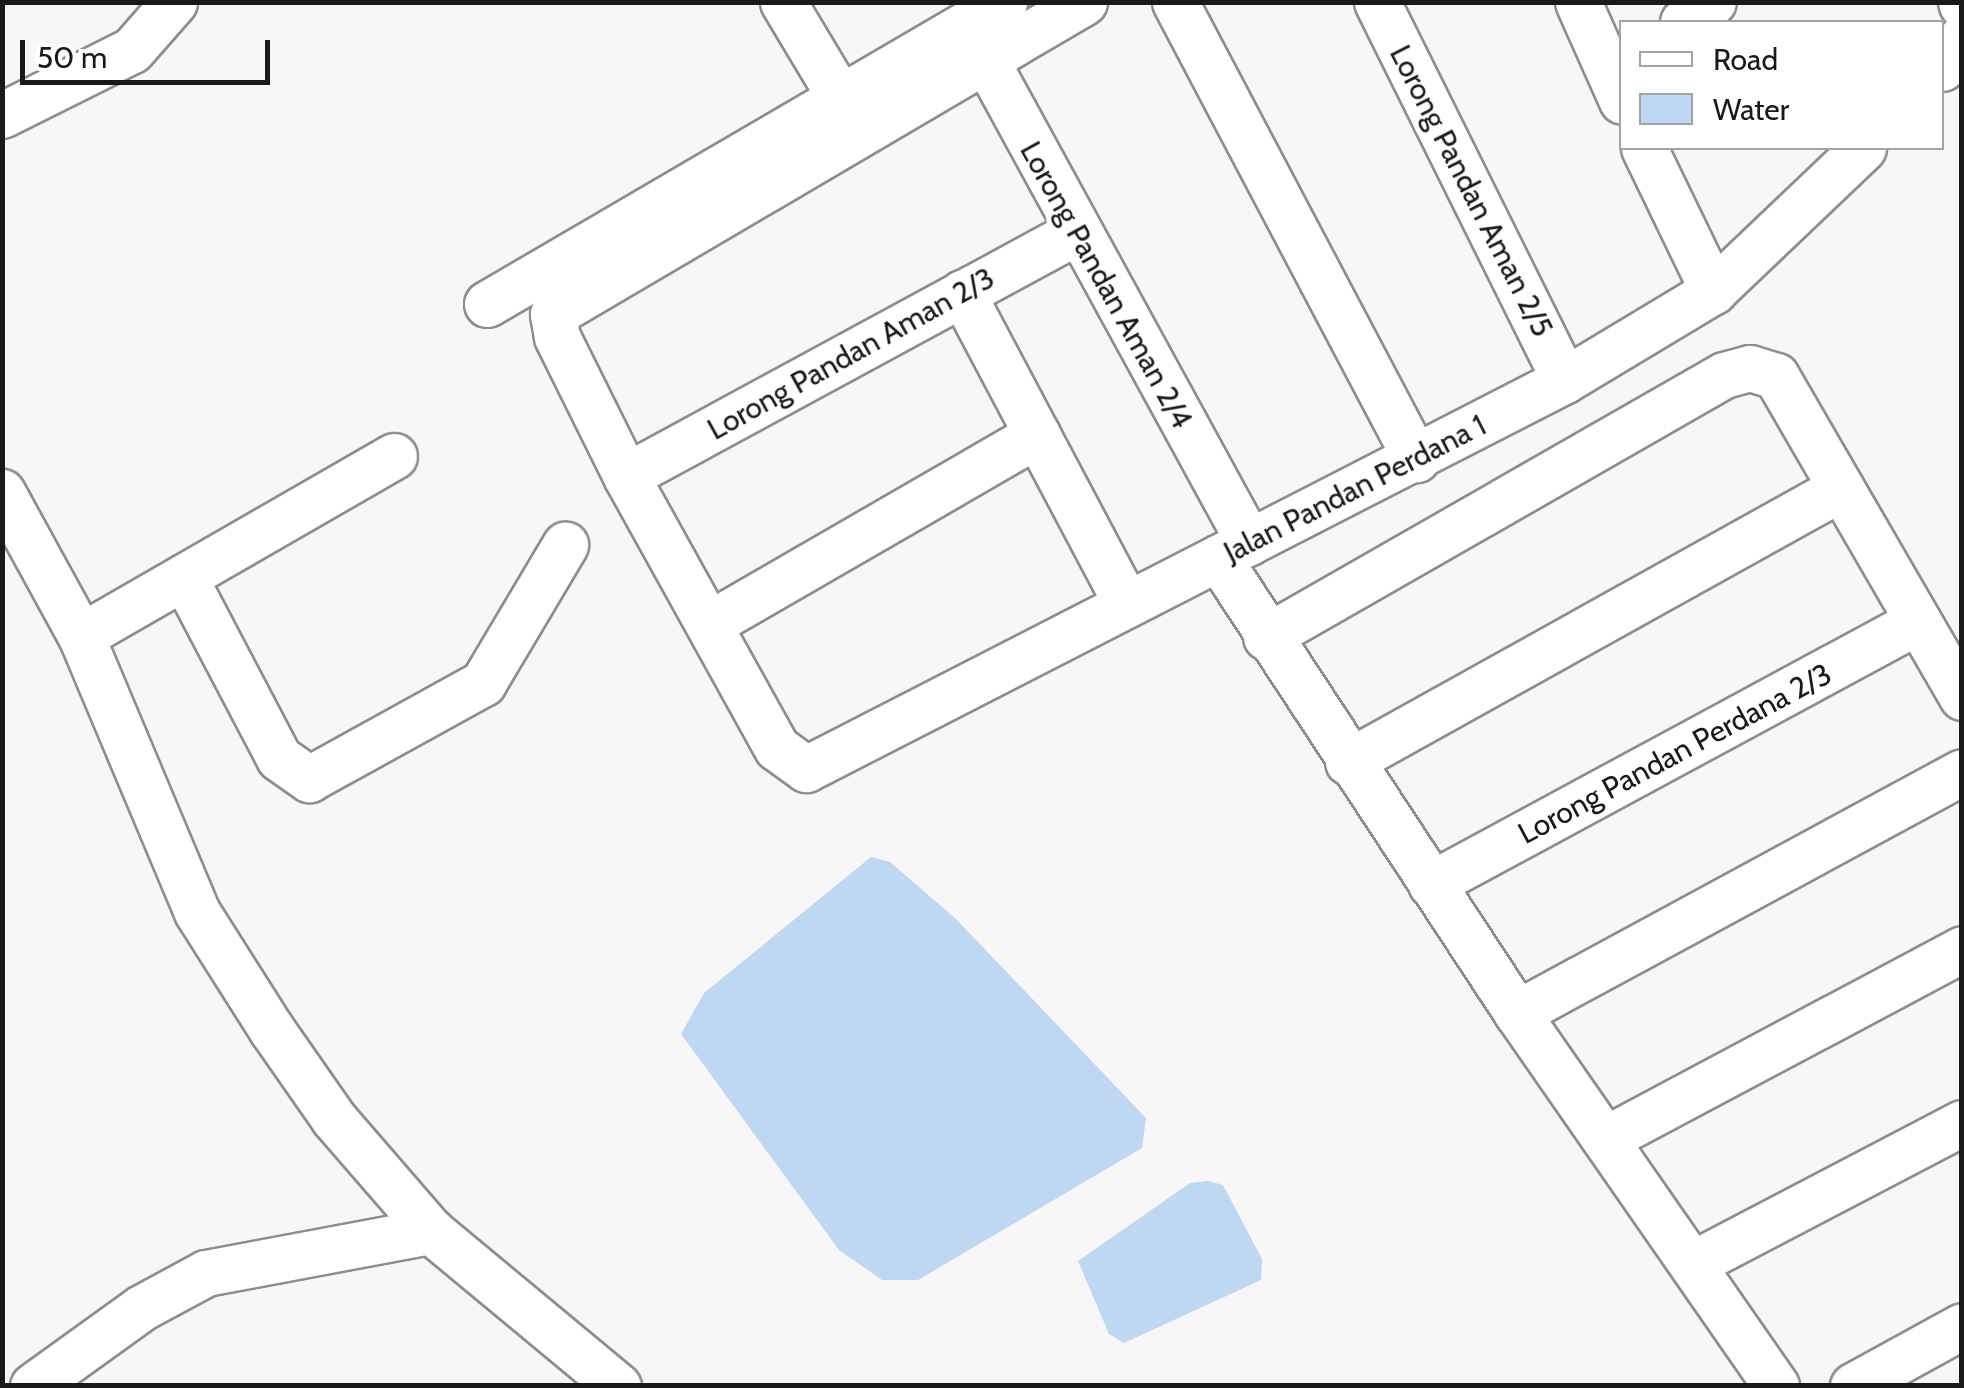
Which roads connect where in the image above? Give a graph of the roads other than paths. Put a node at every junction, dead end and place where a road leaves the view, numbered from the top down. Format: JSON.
{"nodes":[{"id":1,"x":174,"y":2,"type":"edge"},
{"id":2,"x":784,"y":2,"type":"edge"},
{"id":3,"x":1084,"y":2,"type":"edge"},
{"id":4,"x":1175,"y":2,"type":"edge"},
{"id":5,"x":1377,"y":2,"type":"edge"},
{"id":6,"x":1578,"y":2,"type":"edge"},
{"id":7,"x":1713,"y":2,"type":"edge"},
{"id":8,"x":1686,"y":20,"type":"edge"},
{"id":9,"x":985,"y":29,"type":"edge"},
{"id":10,"x":1962,"y":37,"type":"edge"},
{"id":11,"x":1944,"y":65,"type":"edge"},
{"id":12,"x":1617,"y":80,"type":"edge"},
{"id":13,"x":838,"y":94,"type":"junction"},
{"id":14,"x":2,"y":115,"type":"edge"},
{"id":15,"x":1645,"y":150,"type":"edge"},
{"id":16,"x":1861,"y":150,"type":"edge"},
{"id":17,"x":1076,"y":232,"type":"junction"},
{"id":18,"x":1713,"y":291,"type":"junction"},
{"id":19,"x":962,"y":293,"type":"junction"},
{"id":20,"x":486,"y":304,"type":"dead end"},
{"id":21,"x":1566,"y":380,"type":"junction"},
{"id":22,"x":1038,"y":436,"type":"junction"},
{"id":23,"x":394,"y":456,"type":"dead end"},
{"id":24,"x":1416,"y":459,"type":"junction"},
{"id":25,"x":626,"y":476,"type":"junction"},
{"id":26,"x":1841,"y":488,"type":"junction"},
{"id":27,"x":2,"y":492,"type":"edge"},
{"id":28,"x":565,"y":545,"type":"dead end"},
{"id":29,"x":1234,"y":550,"type":"junction"},
{"id":30,"x":184,"y":577,"type":"junction"},
{"id":31,"x":1126,"y":604,"type":"junction"},
{"id":32,"x":1918,"y":620,"type":"junction"},
{"id":33,"x":709,"y":624,"type":"junction"},
{"id":34,"x":81,"y":636,"type":"junction"},
{"id":35,"x":1266,"y":637,"type":"junction"},
{"id":36,"x":1962,"y":696,"type":"edge"},
{"id":37,"x":1348,"y":762,"type":"junction"},
{"id":38,"x":1962,"y":772,"type":"edge"},
{"id":39,"x":1431,"y":884,"type":"junction"},
{"id":40,"x":1962,"y":949,"type":"edge"},
{"id":41,"x":1516,"y":1013,"type":"junction"},
{"id":42,"x":1962,"y":1123,"type":"edge"},
{"id":43,"x":1609,"y":1137,"type":"junction"},
{"id":44,"x":431,"y":1232,"type":"junction"},
{"id":45,"x":1694,"y":1263,"type":"junction"},
{"id":46,"x":1962,"y":1326,"type":"edge"},
{"id":47,"x":33,"y":1386,"type":"edge"},
{"id":48,"x":618,"y":1386,"type":"edge"},
{"id":49,"x":1776,"y":1386,"type":"edge"},
{"id":50,"x":1853,"y":1386,"type":"edge"}],
"edges":[{"from":1,"to":14,"type":"street"},
{"from":2,"to":13,"type":"street"},
{"from":3,"to":9,"type":"street"},
{"from":4,"to":24,"type":"street"},
{"from":5,"to":21,"type":"street","name":"Lorong Pandan Aman 2/5"},
{"from":6,"to":12,"type":"street"},
{"from":7,"to":8,"type":"street"},
{"from":9,"to":13,"type":"street"},
{"from":9,"to":17,"type":"street","name":"Lorong Pandan Aman 2/4"},
{"from":9,"to":25,"type":"street"},
{"from":10,"to":11,"type":"street"},
{"from":13,"to":20,"type":"street"},
{"from":15,"to":18,"type":"street"},
{"from":16,"to":18,"type":"street","name":"Jalan Pandan Perdana 1"},
{"from":17,"to":19,"type":"street","name":"Lorong Pandan Aman 2/3"},
{"from":17,"to":29,"type":"street","name":"Lorong Pandan Aman 2/4"},
{"from":18,"to":21,"type":"street","name":"Jalan Pandan Perdana 1"},
{"from":19,"to":22,"type":"street"},
{"from":19,"to":25,"type":"street","name":"Lorong Pandan Aman 2/3"},
{"from":21,"to":24,"type":"street","name":"Jalan Pandan Perdana 1"},
{"from":22,"to":31,"type":"street"},
{"from":22,"to":33,"type":"street"},
{"from":23,"to":30,"type":"street"},
{"from":24,"to":29,"type":"street","name":"Jalan Pandan Perdana 1"},
{"from":25,"to":33,"type":"street"},
{"from":26,"to":32,"type":"street"},
{"from":26,"to":35,"type":"street"},
{"from":26,"to":37,"type":"street"},
{"from":27,"to":34,"type":"street"},
{"from":28,"to":30,"type":"street"},
{"from":29,"to":31,"type":"street","name":"Jalan Pandan Perdana 1"},
{"from":29,"to":35,"type":"street","name":"Lorong Pandan Aman 2/4"},
{"from":30,"to":34,"type":"street"},
{"from":31,"to":33,"type":"street","name":"Jalan Pandan Perdana 1"},
{"from":32,"to":36,"type":"street"},
{"from":32,"to":39,"type":"street","name":"Lorong Pandan Perdana 2/3"},
{"from":34,"to":44,"type":"street"},
{"from":35,"to":37,"type":"street","name":"Lorong Pandan Aman 2/4"},
{"from":37,"to":39,"type":"street","name":"Lorong Pandan Aman 2/4"},
{"from":38,"to":41,"type":"street"},
{"from":39,"to":41,"type":"street","name":"Lorong Pandan Aman 2/4"},
{"from":40,"to":43,"type":"street"},
{"from":41,"to":43,"type":"street","name":"Lorong Pandan Aman 2/4"},
{"from":42,"to":45,"type":"street"},
{"from":43,"to":45,"type":"street","name":"Lorong Pandan Aman 2/4"},
{"from":44,"to":47,"type":"street"},
{"from":44,"to":48,"type":"street"},
{"from":45,"to":49,"type":"street","name":"Lorong Pandan Aman 2/4"},
{"from":46,"to":50,"type":"street"}]}
